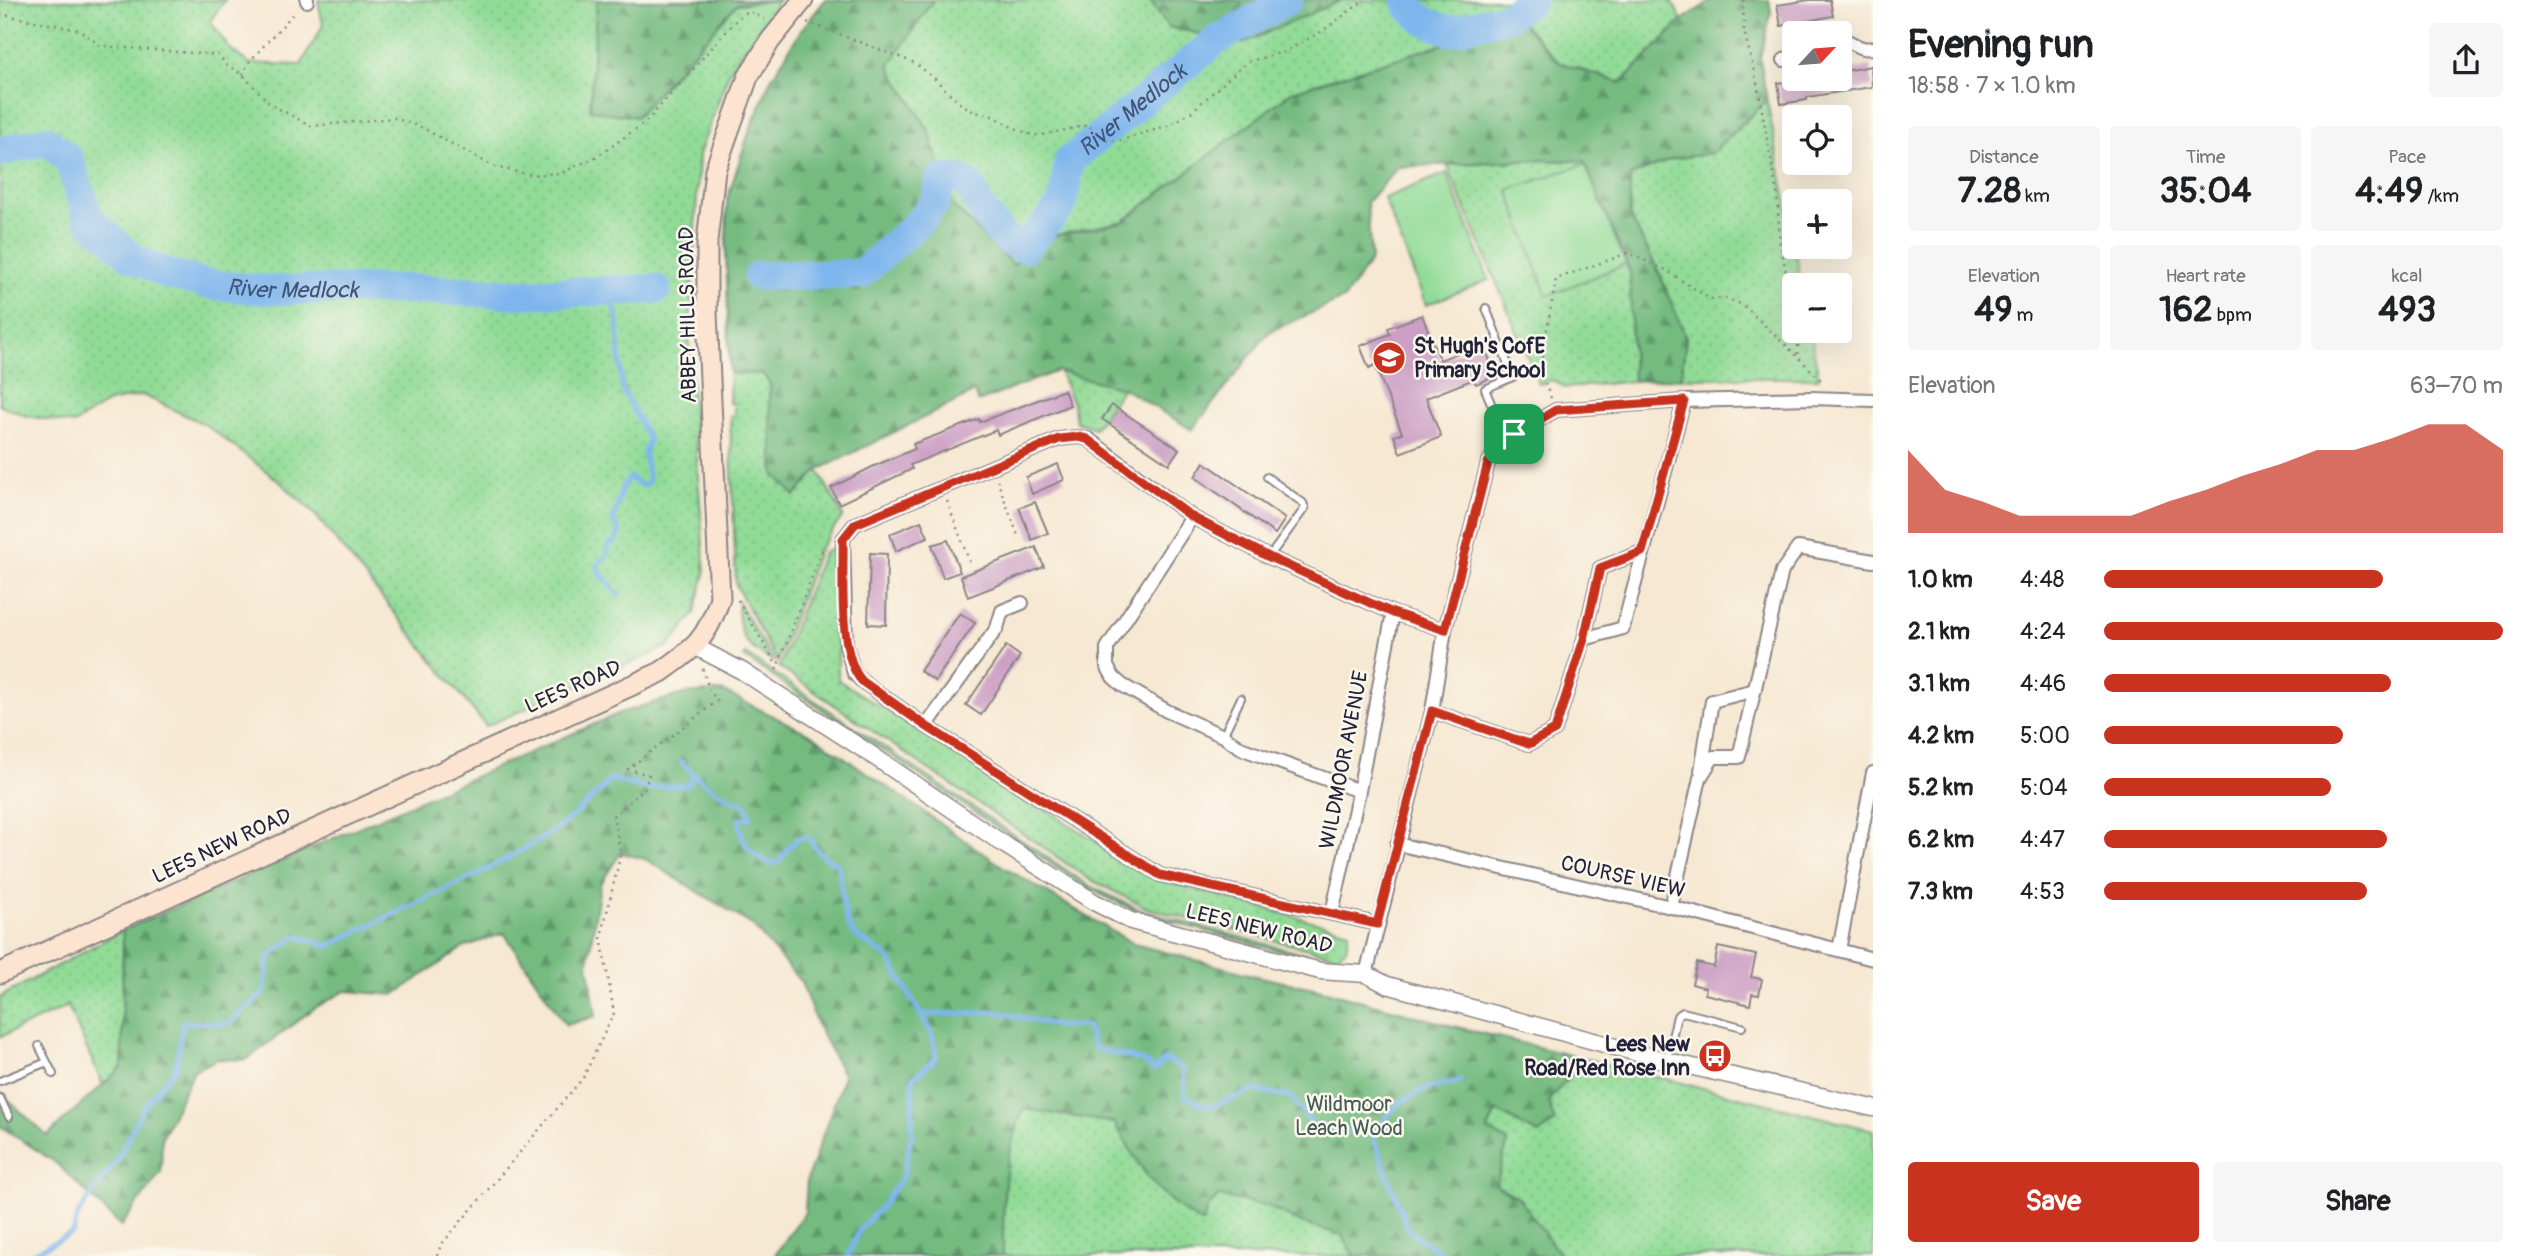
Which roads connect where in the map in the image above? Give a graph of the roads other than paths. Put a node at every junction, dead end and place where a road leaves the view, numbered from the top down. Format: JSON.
{"nodes":[{"id":1,"x":803,"y":0,"type":"edge"},
{"id":2,"x":1852,"y":44,"type":"edge"},
{"id":3,"x":1873,"y":48,"type":"edge"},
{"id":4,"x":1486,"y":308,"type":"dead end"},
{"id":5,"x":1873,"y":400,"type":"edge"},
{"id":6,"x":1684,"y":401,"type":"junction"},
{"id":7,"x":1514,"y":434,"type":"junction"},
{"id":8,"x":1267,"y":477,"type":"dead end"},
{"id":9,"x":1192,"y":517,"type":"junction"},
{"id":10,"x":1642,"y":552,"type":"junction"},
{"id":11,"x":1269,"y":557,"type":"junction"},
{"id":12,"x":1873,"y":561,"type":"edge"},
{"id":13,"x":1022,"y":603,"type":"dead end"},
{"id":14,"x":1393,"y":613,"type":"junction"},
{"id":15,"x":1445,"y":630,"type":"junction"},
{"id":16,"x":1584,"y":639,"type":"junction"},
{"id":17,"x":696,"y":647,"type":"junction"},
{"id":18,"x":1755,"y":690,"type":"junction"},
{"id":19,"x":1241,"y":698,"type":"dead end"},
{"id":20,"x":1432,"y":711,"type":"junction"},
{"id":21,"x":926,"y":726,"type":"junction"},
{"id":22,"x":1223,"y":736,"type":"junction"},
{"id":23,"x":463,"y":760,"type":"joint"},
{"id":24,"x":1873,"y":773,"type":"edge"},
{"id":25,"x":1700,"y":778,"type":"junction"},
{"id":26,"x":1359,"y":791,"type":"junction"},
{"id":27,"x":1397,"y":844,"type":"junction"},
{"id":28,"x":1671,"y":907,"type":"junction"},
{"id":29,"x":1332,"y":914,"type":"junction"},
{"id":30,"x":1377,"y":924,"type":"junction"},
{"id":31,"x":1839,"y":950,"type":"junction"},
{"id":32,"x":1873,"y":958,"type":"edge"},
{"id":33,"x":0,"y":973,"type":"edge"},
{"id":34,"x":1366,"y":974,"type":"junction"},
{"id":35,"x":1742,"y":1027,"type":"dead end"},
{"id":36,"x":39,"y":1045,"type":"dead end"},
{"id":37,"x":1667,"y":1061,"type":"junction"},
{"id":38,"x":47,"y":1062,"type":"junction"},
{"id":39,"x":53,"y":1074,"type":"dead end"},
{"id":40,"x":0,"y":1081,"type":"edge"},
{"id":41,"x":0,"y":1098,"type":"edge"},
{"id":42,"x":1873,"y":1108,"type":"edge"},
{"id":43,"x":9,"y":1117,"type":"dead end"}],
"edges":[{"from":1,"to":17,"type":"main road","name":"ABBEY HILLS ROAD"},
{"from":2,"to":3,"type":"street"},
{"from":4,"to":7,"type":"lane"},
{"from":5,"to":6,"type":"street"},
{"from":6,"to":7,"type":"street"},
{"from":6,"to":10,"type":"street"},
{"from":7,"to":15,"type":"street"},
{"from":8,"to":11,"type":"lane"},
{"from":9,"to":11,"type":"street"},
{"from":9,"to":21,"type":"street"},
{"from":9,"to":22,"type":"street"},
{"from":10,"to":16,"type":"street"},
{"from":10,"to":16,"type":"street"},
{"from":11,"to":14,"type":"street"},
{"from":12,"to":18,"type":"street"},
{"from":13,"to":21,"type":"street"},
{"from":14,"to":15,"type":"street"},
{"from":14,"to":26,"type":"street","name":"WILDMOOR AVENUE"},
{"from":15,"to":20,"type":"street"},
{"from":16,"to":20,"type":"street"},
{"from":17,"to":23,"type":"main road","name":"LEES ROAD"},
{"from":17,"to":34,"type":"street","name":"LEES NEW ROAD"},
{"from":18,"to":25,"type":"street"},
{"from":18,"to":25,"type":"street"},
{"from":19,"to":22,"type":"lane"},
{"from":20,"to":27,"type":"street"},
{"from":21,"to":29,"type":"street"},
{"from":22,"to":26,"type":"street"},
{"from":23,"to":33,"type":"main road","name":"LEES NEW ROAD"},
{"from":24,"to":31,"type":"street"},
{"from":25,"to":28,"type":"street"},
{"from":26,"to":29,"type":"street","name":"WILDMOOR AVENUE"},
{"from":27,"to":28,"type":"street","name":"COURSE VIEW"},
{"from":27,"to":30,"type":"street"},
{"from":28,"to":31,"type":"street","name":"COURSE VIEW"},
{"from":29,"to":30,"type":"street"},
{"from":30,"to":34,"type":"street"},
{"from":31,"to":32,"type":"street","name":"COURSE VIEW"},
{"from":34,"to":37,"type":"street","name":"LEES NEW ROAD"},
{"from":35,"to":37,"type":"lane"},
{"from":36,"to":38,"type":"lane"},
{"from":37,"to":42,"type":"street","name":"LEES NEW ROAD"},
{"from":38,"to":39,"type":"lane"},
{"from":38,"to":40,"type":"lane"},
{"from":41,"to":43,"type":"lane"}]}
